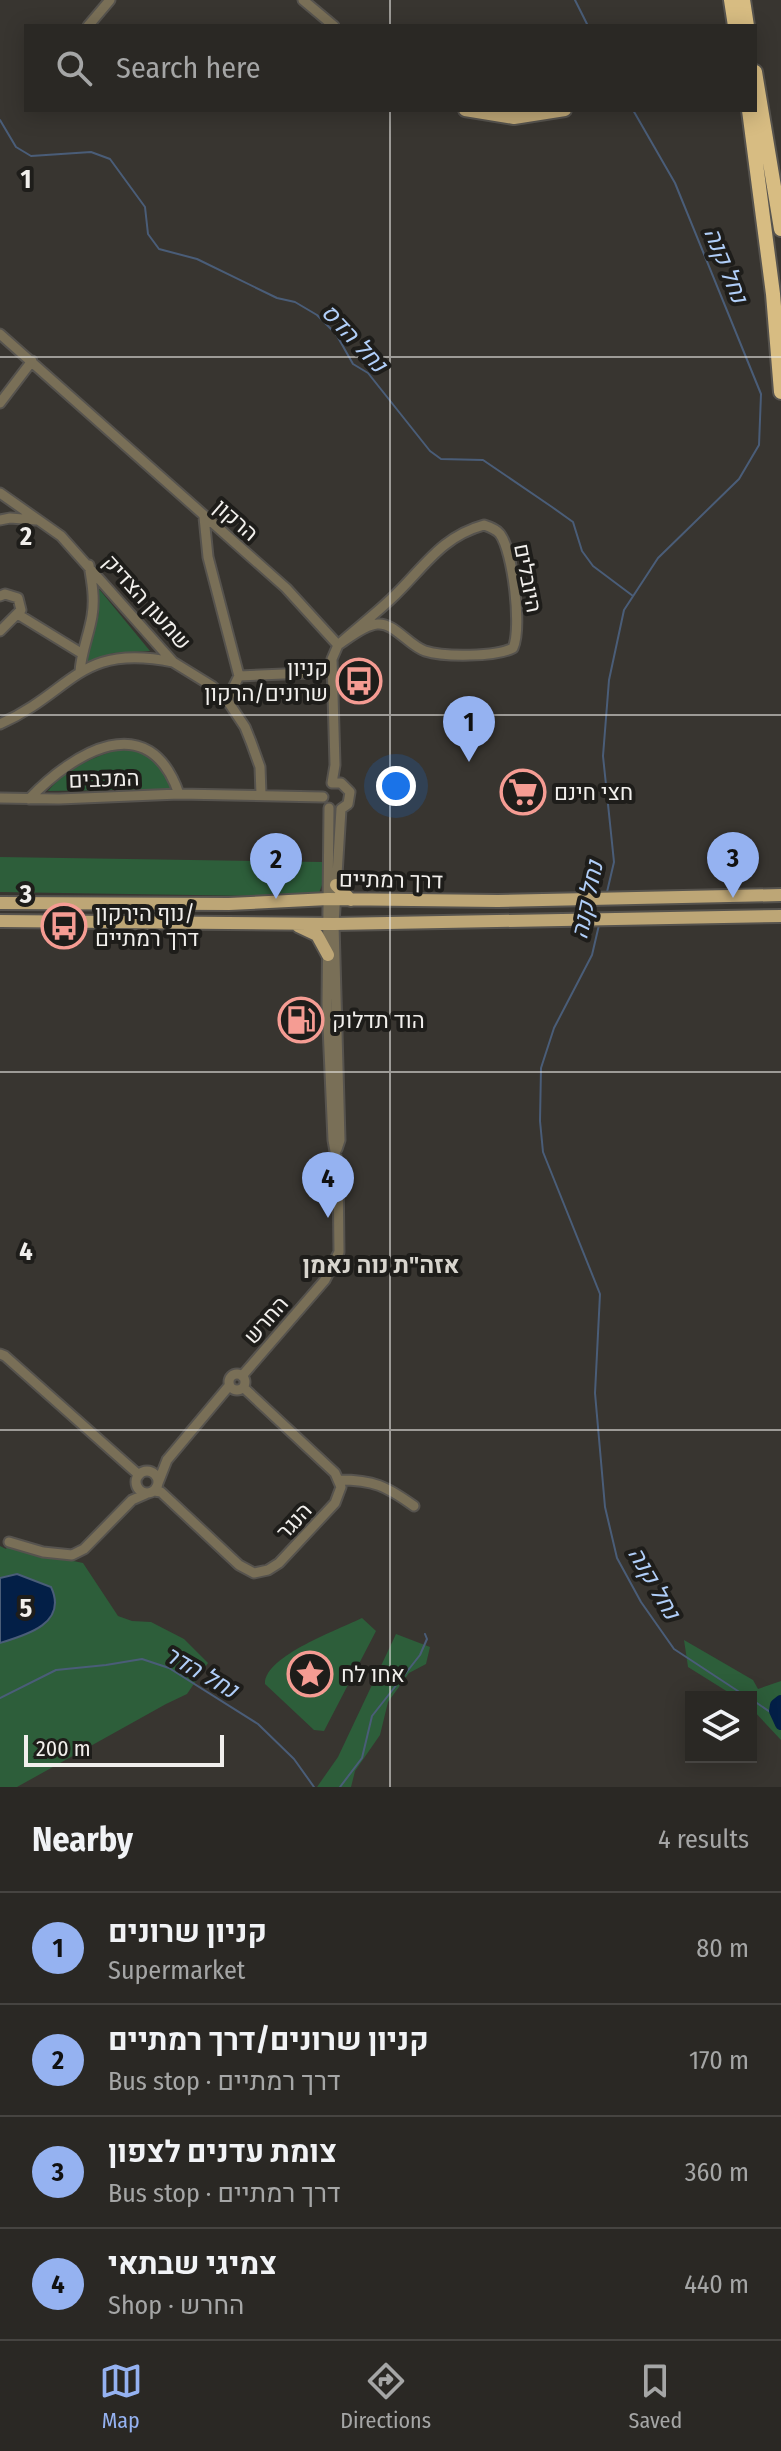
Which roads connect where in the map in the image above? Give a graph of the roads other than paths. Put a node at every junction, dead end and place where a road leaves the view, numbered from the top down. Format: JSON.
{"nodes":[{"id":1,"x":110,"y":0,"type":"edge"},
{"id":2,"x":303,"y":0,"type":"edge"},
{"id":3,"x":731,"y":0,"type":"edge"},
{"id":4,"x":743,"y":0,"type":"edge"},
{"id":5,"x":90,"y":24,"type":"edge"},
{"id":6,"x":332,"y":24,"type":"edge"},
{"id":7,"x":735,"y":24,"type":"edge"},
{"id":8,"x":747,"y":24,"type":"edge"},
{"id":9,"x":757,"y":86,"type":"edge"},
{"id":10,"x":477,"y":112,"type":"edge"},
{"id":11,"x":552,"y":112,"type":"edge"},
{"id":12,"x":749,"y":112,"type":"edge"},
{"id":13,"x":781,"y":229,"type":"edge"},
{"id":14,"x":0,"y":334,"type":"edge"},
{"id":15,"x":32,"y":361,"type":"junction"},
{"id":16,"x":781,"y":392,"type":"edge"},
{"id":17,"x":0,"y":403,"type":"edge"},
{"id":18,"x":0,"y":493,"type":"edge"},
{"id":19,"x":204,"y":517,"type":"junction"},
{"id":20,"x":0,"y":520,"type":"edge"},
{"id":21,"x":39,"y":521,"type":"junction"},
{"id":22,"x":89,"y":565,"type":"junction"},
{"id":23,"x":0,"y":596,"type":"edge"},
{"id":24,"x":19,"y":615,"type":"junction"},
{"id":25,"x":0,"y":631,"type":"edge"},
{"id":26,"x":338,"y":645,"type":"junction"},
{"id":27,"x":81,"y":653,"type":"junction"},
{"id":28,"x":173,"y":662,"type":"junction"},
{"id":29,"x":80,"y":672,"type":"junction"},
{"id":30,"x":332,"y":672,"type":"junction"},
{"id":31,"x":239,"y":676,"type":"junction"},
{"id":32,"x":227,"y":700,"type":"junction"},
{"id":33,"x":0,"y":724,"type":"edge"},
{"id":34,"x":336,"y":783,"type":"junction"},
{"id":35,"x":179,"y":794,"type":"junction"},
{"id":36,"x":261,"y":794,"type":"junction"},
{"id":37,"x":323,"y":797,"type":"junction"},
{"id":38,"x":0,"y":798,"type":"edge"},
{"id":39,"x":29,"y":799,"type":"junction"},
{"id":40,"x":329,"y":808,"type":"junction"},
{"id":41,"x":341,"y":809,"type":"junction"},
{"id":42,"x":329,"y":894,"type":"junction"},
{"id":43,"x":781,"y":895,"type":"edge"},
{"id":44,"x":0,"y":903,"type":"edge"},
{"id":45,"x":781,"y":916,"type":"edge"},
{"id":46,"x":0,"y":921,"type":"edge"},
{"id":47,"x":287,"y":922,"type":"junction"},
{"id":48,"x":330,"y":924,"type":"junction"},
{"id":49,"x":328,"y":955,"type":"junction"},
{"id":50,"x":337,"y":1149,"type":"junction"},
{"id":51,"x":0,"y":1354,"type":"edge"},
{"id":52,"x":242,"y":1376,"type":"junction"},
{"id":53,"x":229,"y":1386,"type":"junction"},
{"id":54,"x":244,"y":1388,"type":"junction"},
{"id":55,"x":167,"y":1460,"type":"junction"},
{"id":56,"x":140,"y":1477,"type":"junction"},
{"id":57,"x":339,"y":1480,"type":"junction"},
{"id":58,"x":153,"y":1489,"type":"junction"},
{"id":59,"x":132,"y":1500,"type":"junction"},
{"id":60,"x":414,"y":1506,"type":"dead end"},
{"id":61,"x":9,"y":1542,"type":"dead end"}],
"edges":[{"from":1,"to":5,"type":"street"},
{"from":2,"to":6,"type":"street"},
{"from":3,"to":7,"type":"highway"},
{"from":4,"to":8,"type":"highway"},
{"from":9,"to":13,"type":"highway"},
{"from":10,"to":11,"type":"main road"},
{"from":12,"to":16,"type":"highway"},
{"from":14,"to":15,"type":"street","name":"הרקון"},
{"from":15,"to":17,"type":"street"},
{"from":15,"to":19,"type":"street","name":"הרקון"},
{"from":18,"to":21,"type":"street","name":"שמעון הצדיק"},
{"from":19,"to":26,"type":"street","name":"הרקון"},
{"from":19,"to":31,"type":"street"},
{"from":20,"to":21,"type":"street"},
{"from":21,"to":22,"type":"street","name":"שמעון הצדיק"},
{"from":22,"to":27,"type":"street"},
{"from":22,"to":28,"type":"street","name":"שמעון הצדיק"},
{"from":23,"to":24,"type":"street"},
{"from":24,"to":25,"type":"street"},
{"from":24,"to":27,"type":"street"},
{"from":26,"to":26,"type":"street","name":"היובלים"},
{"from":26,"to":30,"type":"street"},
{"from":27,"to":29,"type":"street"},
{"from":28,"to":29,"type":"street"},
{"from":28,"to":32,"type":"street","name":"שמעון הצדיק"},
{"from":29,"to":33,"type":"street"},
{"from":30,"to":31,"type":"street"},
{"from":30,"to":34,"type":"street"},
{"from":31,"to":32,"type":"street"},
{"from":32,"to":36,"type":"street","name":"שמעון הצדיק"},
{"from":34,"to":37,"type":"street"},
{"from":34,"to":41,"type":"street"},
{"from":35,"to":36,"type":"street","name":"המכבים"},
{"from":35,"to":39,"type":"street","name":"המכבים"},
{"from":35,"to":39,"type":"street","name":"המכבים"},
{"from":36,"to":37,"type":"street","name":"המכבים"},
{"from":37,"to":40,"type":"street"},
{"from":38,"to":39,"type":"street","name":"המכבים"},
{"from":40,"to":41,"type":"street"},
{"from":40,"to":42,"type":"street"},
{"from":41,"to":42,"type":"street"},
{"from":42,"to":43,"type":"main road","name":"דרך רמתיים"},
{"from":42,"to":44,"type":"main road","name":"דרך רמתיים"},
{"from":42,"to":48,"type":"street"},
{"from":45,"to":48,"type":"main road","name":"דרך רמתיים"},
{"from":46,"to":47,"type":"main road","name":"דרך רמתיים"},
{"from":47,"to":48,"type":"main road","name":"דרך רמתיים"},
{"from":47,"to":49,"type":"main road"},
{"from":48,"to":49,"type":"street","name":"החרש"},
{"from":48,"to":50,"type":"street","name":"החרש"},
{"from":49,"to":50,"type":"street","name":"החרש"},
{"from":50,"to":52,"type":"street","name":"החרש"},
{"from":51,"to":56,"type":"street"},
{"from":52,"to":53,"type":"street"},
{"from":52,"to":54,"type":"street"},
{"from":53,"to":54,"type":"street"},
{"from":53,"to":55,"type":"street"},
{"from":54,"to":57,"type":"street"},
{"from":55,"to":56,"type":"street"},
{"from":55,"to":58,"type":"street"},
{"from":56,"to":58,"type":"street"},
{"from":56,"to":58,"type":"street"},
{"from":56,"to":59,"type":"street"},
{"from":57,"to":58,"type":"street","name":"הנגר"},
{"from":57,"to":60,"type":"street"},
{"from":58,"to":59,"type":"street"},
{"from":59,"to":61,"type":"street"}]}
